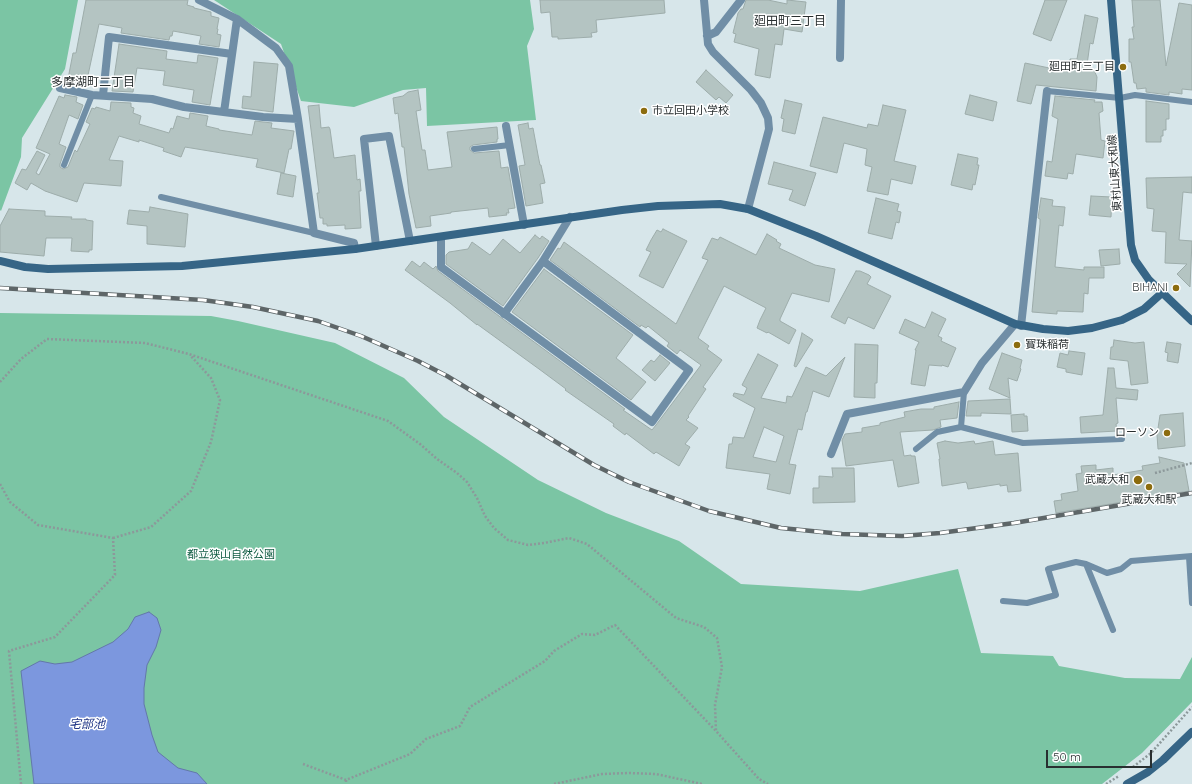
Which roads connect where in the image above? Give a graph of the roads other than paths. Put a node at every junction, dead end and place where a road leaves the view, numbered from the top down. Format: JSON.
{"nodes":[{"id":1,"x":199,"y":0,"type":"edge"},
{"id":2,"x":704,"y":0,"type":"edge"},
{"id":3,"x":741,"y":0,"type":"edge"},
{"id":4,"x":841,"y":0,"type":"edge"},
{"id":5,"x":1111,"y":0,"type":"edge"},
{"id":6,"x":237,"y":19,"type":"junction"},
{"id":7,"x":707,"y":36,"type":"junction"},
{"id":8,"x":232,"y":54,"type":"junction"},
{"id":9,"x":840,"y":58,"type":"dead end"},
{"id":10,"x":60,"y":88,"type":"dead end"},
{"id":11,"x":1047,"y":91,"type":"joint"},
{"id":12,"x":92,"y":95,"type":"junction"},
{"id":13,"x":103,"y":95,"type":"junction"},
{"id":14,"x":1120,"y":98,"type":"junction"},
{"id":15,"x":1192,"y":102,"type":"edge"},
{"id":16,"x":224,"y":112,"type":"junction"},
{"id":17,"x":298,"y":119,"type":"junction"},
{"id":18,"x":506,"y":126,"type":"dead end"},
{"id":19,"x":510,"y":145,"type":"junction"},
{"id":20,"x":474,"y":149,"type":"dead end"},
{"id":21,"x":64,"y":165,"type":"dead end"},
{"id":22,"x":161,"y":197,"type":"dead end"},
{"id":23,"x":748,"y":209,"type":"junction"},
{"id":24,"x":570,"y":217,"type":"junction"},
{"id":25,"x":524,"y":224,"type":"junction"},
{"id":26,"x":314,"y":233,"type":"junction"},
{"id":27,"x":441,"y":237,"type":"junction"},
{"id":28,"x":410,"y":241,"type":"junction"},
{"id":29,"x":376,"y":246,"type":"junction"},
{"id":30,"x":355,"y":249,"type":"junction"},
{"id":31,"x":0,"y":261,"type":"edge"},
{"id":32,"x":543,"y":261,"type":"junction"},
{"id":33,"x":1163,"y":292,"type":"junction"},
{"id":34,"x":504,"y":314,"type":"junction"},
{"id":35,"x":1192,"y":321,"type":"edge"},
{"id":36,"x":1018,"y":325,"type":"junction"},
{"id":37,"x":964,"y":392,"type":"junction"},
{"id":38,"x":961,"y":427,"type":"junction"},
{"id":39,"x":1122,"y":439,"type":"dead end"},
{"id":40,"x":916,"y":449,"type":"dead end"},
{"id":41,"x":830,"y":454,"type":"dead end"},
{"id":42,"x":1190,"y":557,"type":"edge"},
{"id":43,"x":1086,"y":564,"type":"junction"},
{"id":44,"x":1003,"y":601,"type":"dead end"},
{"id":45,"x":1192,"y":603,"type":"edge"},
{"id":46,"x":1113,"y":630,"type":"dead end"},
{"id":47,"x":1192,"y":732,"type":"edge"},
{"id":48,"x":1128,"y":784,"type":"edge"}],
"edges":[{"from":1,"to":6,"type":"street"},
{"from":2,"to":7,"type":"street"},
{"from":3,"to":7,"type":"street"},
{"from":4,"to":9,"type":"street"},
{"from":5,"to":14,"type":"street","name":"東村山東大和線"},
{"from":6,"to":8,"type":"street"},
{"from":6,"to":17,"type":"street"},
{"from":7,"to":23,"type":"street"},
{"from":8,"to":13,"type":"street"},
{"from":8,"to":16,"type":"street"},
{"from":10,"to":12,"type":"street"},
{"from":11,"to":14,"type":"lane"},
{"from":11,"to":36,"type":"street"},
{"from":12,"to":13,"type":"street"},
{"from":12,"to":21,"type":"lane"},
{"from":13,"to":16,"type":"street"},
{"from":14,"to":15,"type":"lane"},
{"from":14,"to":33,"type":"street","name":"東村山東大和線"},
{"from":16,"to":17,"type":"street"},
{"from":17,"to":26,"type":"street"},
{"from":18,"to":19,"type":"street"},
{"from":19,"to":20,"type":"lane"},
{"from":19,"to":25,"type":"street"},
{"from":22,"to":26,"type":"lane"},
{"from":23,"to":24,"type":"street"},
{"from":23,"to":36,"type":"street"},
{"from":24,"to":25,"type":"street"},
{"from":24,"to":32,"type":"street"},
{"from":25,"to":27,"type":"street"},
{"from":26,"to":30,"type":"street"},
{"from":27,"to":28,"type":"street"},
{"from":27,"to":34,"type":"street"},
{"from":28,"to":29,"type":"street"},
{"from":28,"to":29,"type":"street"},
{"from":29,"to":30,"type":"street"},
{"from":30,"to":31,"type":"street"},
{"from":32,"to":34,"type":"street"},
{"from":32,"to":34,"type":"street"},
{"from":33,"to":35,"type":"street","name":"東村山東大和線"},
{"from":33,"to":36,"type":"street"},
{"from":36,"to":37,"type":"street"},
{"from":37,"to":38,"type":"lane"},
{"from":37,"to":41,"type":"street"},
{"from":38,"to":39,"type":"lane"},
{"from":38,"to":40,"type":"lane"},
{"from":42,"to":43,"type":"lane"},
{"from":42,"to":45,"type":"lane"},
{"from":43,"to":44,"type":"lane"},
{"from":43,"to":46,"type":"lane"},
{"from":47,"to":48,"type":"street"}]}
